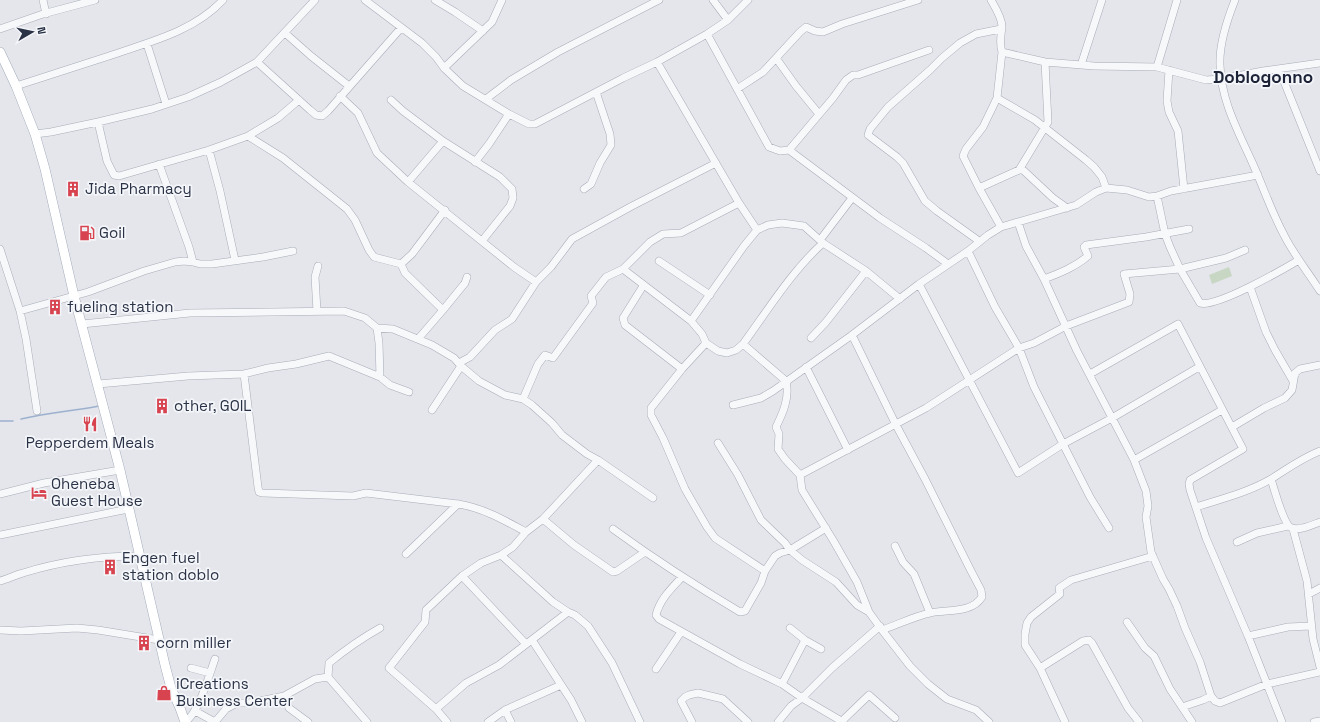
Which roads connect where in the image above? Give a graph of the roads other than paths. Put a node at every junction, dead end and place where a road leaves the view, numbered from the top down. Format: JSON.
{"nodes":[{"id":1,"x":43,"y":0,"type":"edge"},
{"id":2,"x":96,"y":0,"type":"edge"},
{"id":3,"x":223,"y":0,"type":"edge"},
{"id":4,"x":315,"y":0,"type":"edge"},
{"id":5,"x":365,"y":0,"type":"edge"},
{"id":6,"x":435,"y":0,"type":"edge"},
{"id":7,"x":502,"y":0,"type":"edge"},
{"id":8,"x":659,"y":0,"type":"edge"},
{"id":9,"x":712,"y":0,"type":"edge"},
{"id":10,"x":748,"y":0,"type":"edge"},
{"id":11,"x":918,"y":0,"type":"edge"},
{"id":12,"x":991,"y":0,"type":"edge"},
{"id":13,"x":1102,"y":0,"type":"edge"},
{"id":14,"x":1177,"y":0,"type":"edge"},
{"id":15,"x":1235,"y":0,"type":"edge"},
{"id":16,"x":892,"y":4,"type":"edge"},
{"id":17,"x":46,"y":14,"type":"junction"},
{"id":18,"x":728,"y":20,"type":"junction"},
{"id":19,"x":401,"y":28,"type":"junction"},
{"id":20,"x":0,"y":29,"type":"edge"},
{"id":21,"x":1001,"y":29,"type":"junction"},
{"id":22,"x":483,"y":31,"type":"junction"},
{"id":23,"x":285,"y":33,"type":"junction"},
{"id":24,"x":708,"y":34,"type":"junction"},
{"id":25,"x":147,"y":44,"type":"junction"},
{"id":26,"x":929,"y":50,"type":"dead end"},
{"id":27,"x":0,"y":52,"type":"edge"},
{"id":28,"x":1002,"y":52,"type":"junction"},
{"id":29,"x":776,"y":58,"type":"junction"},
{"id":30,"x":257,"y":62,"type":"junction"},
{"id":31,"x":657,"y":62,"type":"junction"},
{"id":32,"x":1045,"y":62,"type":"junction"},
{"id":33,"x":1320,"y":63,"type":"edge"},
{"id":34,"x":1081,"y":65,"type":"junction"},
{"id":35,"x":1157,"y":67,"type":"junction"},
{"id":36,"x":444,"y":68,"type":"junction"},
{"id":37,"x":1279,"y":69,"type":"junction"},
{"id":38,"x":1169,"y":70,"type":"junction"},
{"id":39,"x":1221,"y":79,"type":"junction"},
{"id":40,"x":16,"y":86,"type":"junction"},
{"id":41,"x":349,"y":86,"type":"junction"},
{"id":42,"x":737,"y":89,"type":"junction"},
{"id":43,"x":596,"y":92,"type":"junction"},
{"id":44,"x":340,"y":96,"type":"junction"},
{"id":45,"x":997,"y":98,"type":"junction"},
{"id":46,"x":299,"y":100,"type":"junction"},
{"id":47,"x":391,"y":100,"type":"dead end"},
{"id":48,"x":486,"y":100,"type":"junction"},
{"id":49,"x":166,"y":104,"type":"junction"},
{"id":50,"x":509,"y":114,"type":"junction"},
{"id":51,"x":819,"y":114,"type":"junction"},
{"id":52,"x":98,"y":122,"type":"junction"},
{"id":53,"x":1044,"y":128,"type":"junction"},
{"id":54,"x":35,"y":134,"type":"junction"},
{"id":55,"x":248,"y":136,"type":"junction"},
{"id":56,"x":443,"y":141,"type":"junction"},
{"id":57,"x":209,"y":150,"type":"junction"},
{"id":58,"x":789,"y":150,"type":"junction"},
{"id":59,"x":475,"y":162,"type":"junction"},
{"id":60,"x":716,"y":163,"type":"junction"},
{"id":61,"x":159,"y":164,"type":"junction"},
{"id":62,"x":1019,"y":170,"type":"junction"},
{"id":63,"x":1320,"y":171,"type":"edge"},
{"id":64,"x":1258,"y":175,"type":"junction"},
{"id":65,"x":408,"y":182,"type":"junction"},
{"id":66,"x":979,"y":188,"type":"junction"},
{"id":67,"x":1106,"y":188,"type":"junction"},
{"id":68,"x":584,"y":189,"type":"dead end"},
{"id":69,"x":1184,"y":189,"type":"junction"},
{"id":70,"x":1157,"y":196,"type":"junction"},
{"id":71,"x":852,"y":198,"type":"junction"},
{"id":72,"x":739,"y":203,"type":"junction"},
{"id":73,"x":1067,"y":208,"type":"junction"},
{"id":74,"x":445,"y":210,"type":"junction"},
{"id":75,"x":1018,"y":222,"type":"junction"},
{"id":76,"x":1001,"y":227,"type":"junction"},
{"id":77,"x":1189,"y":229,"type":"dead end"},
{"id":78,"x":758,"y":230,"type":"junction"},
{"id":79,"x":1165,"y":234,"type":"junction"},
{"id":80,"x":482,"y":241,"type":"junction"},
{"id":81,"x":821,"y":241,"type":"junction"},
{"id":82,"x":979,"y":241,"type":"junction"},
{"id":83,"x":0,"y":248,"type":"edge"},
{"id":84,"x":1245,"y":250,"type":"dead end"},
{"id":85,"x":293,"y":251,"type":"dead end"},
{"id":86,"x":968,"y":251,"type":"junction"},
{"id":87,"x":235,"y":260,"type":"junction"},
{"id":88,"x":658,"y":260,"type":"dead end"},
{"id":89,"x":1299,"y":260,"type":"junction"},
{"id":90,"x":193,"y":262,"type":"junction"},
{"id":91,"x":401,"y":264,"type":"junction"},
{"id":92,"x":948,"y":264,"type":"junction"},
{"id":93,"x":318,"y":266,"type":"dead end"},
{"id":94,"x":623,"y":269,"type":"junction"},
{"id":95,"x":1180,"y":269,"type":"junction"},
{"id":96,"x":3,"y":270,"type":"edge"},
{"id":97,"x":866,"y":271,"type":"junction"},
{"id":98,"x":467,"y":277,"type":"dead end"},
{"id":99,"x":1044,"y":279,"type":"junction"},
{"id":100,"x":536,"y":282,"type":"junction"},
{"id":101,"x":919,"y":284,"type":"junction"},
{"id":102,"x":643,"y":286,"type":"junction"},
{"id":103,"x":1250,"y":287,"type":"junction"},
{"id":104,"x":1319,"y":287,"type":"edge"},
{"id":105,"x":710,"y":294,"type":"junction"},
{"id":106,"x":74,"y":296,"type":"junction"},
{"id":107,"x":900,"y":299,"type":"junction"},
{"id":108,"x":443,"y":310,"type":"junction"},
{"id":109,"x":20,"y":311,"type":"junction"},
{"id":110,"x":317,"y":311,"type":"junction"},
{"id":111,"x":691,"y":321,"type":"junction"},
{"id":112,"x":82,"y":324,"type":"junction"},
{"id":113,"x":1066,"y":326,"type":"junction"},
{"id":114,"x":377,"y":328,"type":"junction"},
{"id":115,"x":852,"y":335,"type":"junction"},
{"id":116,"x":811,"y":338,"type":"dead end"},
{"id":117,"x":418,"y":339,"type":"junction"},
{"id":118,"x":706,"y":343,"type":"junction"},
{"id":119,"x":743,"y":344,"type":"junction"},
{"id":120,"x":1019,"y":348,"type":"junction"},
{"id":121,"x":460,"y":365,"type":"junction"},
{"id":122,"x":1320,"y":365,"type":"edge"},
{"id":123,"x":1199,"y":366,"type":"junction"},
{"id":124,"x":806,"y":367,"type":"junction"},
{"id":125,"x":682,"y":370,"type":"junction"},
{"id":126,"x":244,"y":374,"type":"junction"},
{"id":127,"x":1090,"y":374,"type":"junction"},
{"id":128,"x":380,"y":377,"type":"junction"},
{"id":129,"x":970,"y":380,"type":"junction"},
{"id":130,"x":786,"y":381,"type":"junction"},
{"id":131,"x":1293,"y":381,"type":"junction"},
{"id":132,"x":98,"y":384,"type":"junction"},
{"id":133,"x":408,"y":392,"type":"dead end"},
{"id":134,"x":523,"y":399,"type":"junction"},
{"id":135,"x":733,"y":405,"type":"dead end"},
{"id":136,"x":432,"y":410,"type":"dead end"},
{"id":137,"x":1222,"y":410,"type":"junction"},
{"id":138,"x":37,"y":411,"type":"dead end"},
{"id":139,"x":1112,"y":418,"type":"junction"},
{"id":140,"x":896,"y":425,"type":"junction"},
{"id":141,"x":1232,"y":427,"type":"junction"},
{"id":142,"x":718,"y":443,"type":"dead end"},
{"id":143,"x":1063,"y":444,"type":"junction"},
{"id":144,"x":848,"y":450,"type":"junction"},
{"id":145,"x":1320,"y":451,"type":"edge"},
{"id":146,"x":598,"y":460,"type":"junction"},
{"id":147,"x":1134,"y":460,"type":"junction"},
{"id":148,"x":120,"y":470,"type":"junction"},
{"id":149,"x":800,"y":475,"type":"junction"},
{"id":150,"x":1271,"y":479,"type":"junction"},
{"id":151,"x":0,"y":494,"type":"edge"},
{"id":152,"x":653,"y":498,"type":"dead end"},
{"id":153,"x":458,"y":504,"type":"junction"},
{"id":154,"x":1196,"y":507,"type":"junction"},
{"id":155,"x":128,"y":509,"type":"junction"},
{"id":156,"x":544,"y":519,"type":"junction"},
{"id":157,"x":1320,"y":522,"type":"edge"},
{"id":158,"x":1290,"y":527,"type":"junction"},
{"id":159,"x":826,"y":528,"type":"junction"},
{"id":160,"x":1109,"y":528,"type":"dead end"},
{"id":161,"x":613,"y":529,"type":"dead end"},
{"id":162,"x":526,"y":532,"type":"junction"},
{"id":163,"x":0,"y":535,"type":"edge"},
{"id":164,"x":1237,"y":542,"type":"dead end"},
{"id":165,"x":895,"y":546,"type":"dead end"},
{"id":166,"x":790,"y":550,"type":"junction"},
{"id":167,"x":645,"y":552,"type":"junction"},
{"id":168,"x":406,"y":554,"type":"dead end"},
{"id":169,"x":501,"y":555,"type":"junction"},
{"id":170,"x":139,"y":556,"type":"junction"},
{"id":171,"x":1153,"y":556,"type":"junction"},
{"id":172,"x":765,"y":571,"type":"junction"},
{"id":173,"x":462,"y":576,"type":"junction"},
{"id":174,"x":682,"y":577,"type":"junction"},
{"id":175,"x":0,"y":581,"type":"edge"},
{"id":176,"x":1320,"y":588,"type":"edge"},
{"id":177,"x":1309,"y":594,"type":"junction"},
{"id":178,"x":568,"y":612,"type":"junction"},
{"id":179,"x":869,"y":612,"type":"junction"},
{"id":180,"x":930,"y":613,"type":"junction"},
{"id":181,"x":0,"y":622,"type":"edge"},
{"id":182,"x":1127,"y":622,"type":"dead end"},
{"id":183,"x":1311,"y":626,"type":"junction"},
{"id":184,"x":380,"y":628,"type":"dead end"},
{"id":185,"x":790,"y":628,"type":"dead end"},
{"id":186,"x":881,"y":628,"type":"junction"},
{"id":187,"x":1,"y":630,"type":"edge"},
{"id":188,"x":681,"y":632,"type":"junction"},
{"id":189,"x":1248,"y":636,"type":"junction"},
{"id":190,"x":1317,"y":639,"type":"edge"},
{"id":191,"x":159,"y":640,"type":"junction"},
{"id":192,"x":805,"y":640,"type":"junction"},
{"id":193,"x":529,"y":642,"type":"junction"},
{"id":194,"x":821,"y":649,"type":"dead end"},
{"id":195,"x":215,"y":659,"type":"dead end"},
{"id":196,"x":1320,"y":667,"type":"edge"},
{"id":197,"x":191,"y":668,"type":"dead end"},
{"id":198,"x":1040,"y":668,"type":"junction"},
{"id":199,"x":656,"y":669,"type":"dead end"},
{"id":200,"x":1320,"y":672,"type":"edge"},
{"id":201,"x":210,"y":673,"type":"junction"},
{"id":202,"x":328,"y":677,"type":"junction"},
{"id":203,"x":782,"y":684,"type":"junction"},
{"id":204,"x":1267,"y":684,"type":"junction"},
{"id":205,"x":561,"y":685,"type":"junction"},
{"id":206,"x":284,"y":696,"type":"junction"},
{"id":207,"x":1211,"y":696,"type":"junction"},
{"id":208,"x":802,"y":698,"type":"junction"},
{"id":209,"x":1182,"y":707,"type":"junction"},
{"id":210,"x":436,"y":709,"type":"junction"},
{"id":211,"x":505,"y":710,"type":"junction"},
{"id":212,"x":195,"y":711,"type":"junction"},
{"id":213,"x":895,"y":718,"type":"dead end"},
{"id":214,"x":1320,"y":721,"type":"edge"},
{"id":215,"x":185,"y":722,"type":"edge"},
{"id":216,"x":308,"y":722,"type":"edge"},
{"id":217,"x":367,"y":722,"type":"edge"},
{"id":218,"x":447,"y":722,"type":"edge"},
{"id":219,"x":488,"y":722,"type":"edge"},
{"id":220,"x":511,"y":722,"type":"edge"},
{"id":221,"x":582,"y":722,"type":"edge"},
{"id":222,"x":640,"y":722,"type":"edge"},
{"id":223,"x":692,"y":722,"type":"edge"},
{"id":224,"x":748,"y":722,"type":"edge"},
{"id":225,"x":778,"y":722,"type":"edge"},
{"id":226,"x":842,"y":722,"type":"edge"},
{"id":227,"x":989,"y":722,"type":"edge"},
{"id":228,"x":1065,"y":722,"type":"edge"},
{"id":229,"x":1139,"y":722,"type":"edge"},
{"id":230,"x":1192,"y":722,"type":"edge"},
{"id":231,"x":1282,"y":722,"type":"edge"},
{"id":232,"x":1314,"y":722,"type":"edge"}],
"edges":[{"from":1,"to":17,"type":"street"},
{"from":2,"to":17,"type":"street"},
{"from":3,"to":25,"type":"street"},
{"from":4,"to":23,"type":"street"},
{"from":5,"to":19,"type":"street"},
{"from":6,"to":22,"type":"street"},
{"from":7,"to":22,"type":"street"},
{"from":8,"to":48,"type":"street"},
{"from":9,"to":18,"type":"street"},
{"from":10,"to":18,"type":"street"},
{"from":11,"to":16,"type":"street"},
{"from":12,"to":21,"type":"street"},
{"from":13,"to":34,"type":"street"},
{"from":14,"to":35,"type":"street"},
{"from":15,"to":39,"type":"street"},
{"from":16,"to":29,"type":"street"},
{"from":17,"to":20,"type":"street"},
{"from":18,"to":24,"type":"street"},
{"from":19,"to":36,"type":"street"},
{"from":19,"to":41,"type":"street"},
{"from":21,"to":28,"type":"street"},
{"from":21,"to":82,"type":"street"},
{"from":22,"to":36,"type":"street"},
{"from":23,"to":30,"type":"street"},
{"from":23,"to":41,"type":"street"},
{"from":24,"to":31,"type":"street"},
{"from":24,"to":42,"type":"street"},
{"from":25,"to":40,"type":"street"},
{"from":25,"to":49,"type":"street"},
{"from":26,"to":51,"type":"street"},
{"from":27,"to":40,"type":"main road"},
{"from":28,"to":32,"type":"street"},
{"from":28,"to":45,"type":"street"},
{"from":29,"to":42,"type":"street"},
{"from":29,"to":51,"type":"street"},
{"from":30,"to":46,"type":"street"},
{"from":30,"to":49,"type":"street"},
{"from":31,"to":43,"type":"street"},
{"from":31,"to":60,"type":"street"},
{"from":32,"to":34,"type":"street"},
{"from":32,"to":53,"type":"street"},
{"from":33,"to":37,"type":"street"},
{"from":34,"to":35,"type":"street"},
{"from":35,"to":38,"type":"street"},
{"from":36,"to":48,"type":"street"},
{"from":37,"to":39,"type":"street"},
{"from":37,"to":63,"type":"street"},
{"from":38,"to":39,"type":"street"},
{"from":38,"to":69,"type":"street"},
{"from":39,"to":64,"type":"street"},
{"from":40,"to":54,"type":"main road"},
{"from":41,"to":44,"type":"street"},
{"from":42,"to":58,"type":"street"},
{"from":43,"to":50,"type":"street"},
{"from":43,"to":68,"type":"street"},
{"from":44,"to":46,"type":"street"},
{"from":44,"to":65,"type":"street"},
{"from":45,"to":53,"type":"street"},
{"from":45,"to":66,"type":"street"},
{"from":46,"to":55,"type":"street"},
{"from":47,"to":56,"type":"street"},
{"from":48,"to":50,"type":"street"},
{"from":49,"to":52,"type":"street"},
{"from":50,"to":59,"type":"street"},
{"from":51,"to":58,"type":"street"},
{"from":52,"to":54,"type":"street"},
{"from":52,"to":61,"type":"street"},
{"from":53,"to":62,"type":"street"},
{"from":53,"to":67,"type":"street"},
{"from":54,"to":106,"type":"main road"},
{"from":55,"to":57,"type":"street"},
{"from":55,"to":91,"type":"street"},
{"from":56,"to":59,"type":"street"},
{"from":56,"to":65,"type":"street"},
{"from":57,"to":61,"type":"street"},
{"from":57,"to":87,"type":"street"},
{"from":58,"to":71,"type":"street"},
{"from":59,"to":80,"type":"street"},
{"from":60,"to":72,"type":"street"},
{"from":60,"to":100,"type":"street"},
{"from":61,"to":90,"type":"street"},
{"from":62,"to":66,"type":"street"},
{"from":62,"to":73,"type":"street"},
{"from":64,"to":69,"type":"street"},
{"from":64,"to":89,"type":"street"},
{"from":65,"to":74,"type":"street"},
{"from":66,"to":76,"type":"street"},
{"from":67,"to":70,"type":"street"},
{"from":67,"to":73,"type":"street"},
{"from":69,"to":70,"type":"street"},
{"from":70,"to":79,"type":"street"},
{"from":71,"to":81,"type":"street"},
{"from":71,"to":92,"type":"street"},
{"from":72,"to":78,"type":"street"},
{"from":72,"to":94,"type":"street"},
{"from":73,"to":75,"type":"street"},
{"from":74,"to":80,"type":"street"},
{"from":74,"to":91,"type":"street"},
{"from":75,"to":76,"type":"street"},
{"from":75,"to":99,"type":"street"},
{"from":76,"to":82,"type":"street"},
{"from":77,"to":79,"type":"street"},
{"from":78,"to":81,"type":"street"},
{"from":78,"to":105,"type":"street"},
{"from":79,"to":95,"type":"street"},
{"from":79,"to":99,"type":"street"},
{"from":80,"to":100,"type":"street"},
{"from":81,"to":97,"type":"street"},
{"from":81,"to":119,"type":"street"},
{"from":82,"to":86,"type":"street"},
{"from":83,"to":96,"type":"street"},
{"from":84,"to":95,"type":"street"},
{"from":85,"to":87,"type":"street"},
{"from":86,"to":92,"type":"street"},
{"from":86,"to":120,"type":"street"},
{"from":87,"to":90,"type":"street"},
{"from":88,"to":105,"type":"street"},
{"from":89,"to":103,"type":"street"},
{"from":89,"to":104,"type":"street"},
{"from":90,"to":106,"type":"street"},
{"from":91,"to":108,"type":"street"},
{"from":92,"to":101,"type":"street"},
{"from":93,"to":110,"type":"street"},
{"from":94,"to":102,"type":"street"},
{"from":94,"to":134,"type":"street"},
{"from":95,"to":103,"type":"street"},
{"from":95,"to":113,"type":"street"},
{"from":96,"to":109,"type":"street"},
{"from":97,"to":107,"type":"street"},
{"from":97,"to":116,"type":"street"},
{"from":98,"to":108,"type":"street"},
{"from":99,"to":113,"type":"street"},
{"from":100,"to":121,"type":"street"},
{"from":101,"to":107,"type":"street"},
{"from":101,"to":129,"type":"street"},
{"from":102,"to":111,"type":"street"},
{"from":102,"to":125,"type":"street"},
{"from":103,"to":131,"type":"street"},
{"from":105,"to":111,"type":"street"},
{"from":106,"to":109,"type":"street"},
{"from":106,"to":112,"type":"main road"},
{"from":107,"to":115,"type":"street"},
{"from":108,"to":117,"type":"street"},
{"from":109,"to":138,"type":"street"},
{"from":110,"to":112,"type":"street"},
{"from":110,"to":114,"type":"street"},
{"from":111,"to":118,"type":"street"},
{"from":112,"to":132,"type":"main road"},
{"from":113,"to":120,"type":"street"},
{"from":113,"to":127,"type":"street"},
{"from":114,"to":117,"type":"street"},
{"from":114,"to":128,"type":"street"},
{"from":115,"to":124,"type":"street"},
{"from":115,"to":140,"type":"street"},
{"from":117,"to":121,"type":"street"},
{"from":118,"to":119,"type":"street"},
{"from":118,"to":125,"type":"street"},
{"from":119,"to":130,"type":"street"},
{"from":120,"to":129,"type":"street"},
{"from":120,"to":143,"type":"street"},
{"from":121,"to":134,"type":"street"},
{"from":121,"to":136,"type":"street"},
{"from":122,"to":131,"type":"street"},
{"from":123,"to":127,"type":"street"},
{"from":123,"to":137,"type":"street"},
{"from":123,"to":139,"type":"street"},
{"from":124,"to":130,"type":"street"},
{"from":124,"to":144,"type":"street"},
{"from":125,"to":172,"type":"street"},
{"from":126,"to":128,"type":"street"},
{"from":126,"to":132,"type":"street"},
{"from":126,"to":153,"type":"street"},
{"from":127,"to":139,"type":"street"},
{"from":128,"to":133,"type":"street"},
{"from":129,"to":140,"type":"street"},
{"from":129,"to":143,"type":"street"},
{"from":130,"to":135,"type":"street"},
{"from":130,"to":149,"type":"street"},
{"from":131,"to":141,"type":"street"},
{"from":132,"to":148,"type":"main road"},
{"from":134,"to":146,"type":"street"},
{"from":137,"to":141,"type":"street"},
{"from":137,"to":147,"type":"street"},
{"from":139,"to":143,"type":"street"},
{"from":139,"to":147,"type":"street"},
{"from":140,"to":144,"type":"street"},
{"from":140,"to":180,"type":"street"},
{"from":141,"to":154,"type":"street"},
{"from":142,"to":166,"type":"street"},
{"from":143,"to":160,"type":"street"},
{"from":144,"to":149,"type":"street"},
{"from":145,"to":150,"type":"street"},
{"from":146,"to":152,"type":"street"},
{"from":146,"to":156,"type":"street"},
{"from":147,"to":171,"type":"street"},
{"from":148,"to":151,"type":"street"},
{"from":148,"to":155,"type":"main road"},
{"from":149,"to":159,"type":"street"},
{"from":150,"to":154,"type":"street"},
{"from":150,"to":158,"type":"street"},
{"from":153,"to":162,"type":"street"},
{"from":153,"to":168,"type":"street"},
{"from":154,"to":189,"type":"street"},
{"from":155,"to":163,"type":"street"},
{"from":155,"to":170,"type":"main road"},
{"from":156,"to":162,"type":"street"},
{"from":156,"to":167,"type":"street"},
{"from":157,"to":158,"type":"street"},
{"from":158,"to":164,"type":"street"},
{"from":158,"to":177,"type":"street"},
{"from":159,"to":166,"type":"street"},
{"from":159,"to":179,"type":"street"},
{"from":161,"to":167,"type":"street"},
{"from":162,"to":169,"type":"street"},
{"from":165,"to":180,"type":"street"},
{"from":166,"to":172,"type":"street"},
{"from":166,"to":179,"type":"street"},
{"from":167,"to":174,"type":"street"},
{"from":169,"to":173,"type":"street"},
{"from":169,"to":178,"type":"street"},
{"from":170,"to":175,"type":"street"},
{"from":170,"to":191,"type":"main road"},
{"from":171,"to":198,"type":"street"},
{"from":171,"to":207,"type":"street"},
{"from":172,"to":174,"type":"street"},
{"from":173,"to":193,"type":"street"},
{"from":173,"to":210,"type":"street"},
{"from":174,"to":188,"type":"street"},
{"from":176,"to":177,"type":"street"},
{"from":177,"to":183,"type":"street"},
{"from":178,"to":193,"type":"street"},
{"from":178,"to":222,"type":"street"},
{"from":179,"to":186,"type":"street"},
{"from":180,"to":186,"type":"street"},
{"from":181,"to":187,"type":"street"},
{"from":182,"to":209,"type":"street"},
{"from":183,"to":189,"type":"street"},
{"from":183,"to":190,"type":"street"},
{"from":184,"to":202,"type":"street"},
{"from":185,"to":192,"type":"street"},
{"from":186,"to":208,"type":"street"},
{"from":186,"to":227,"type":"street"},
{"from":187,"to":191,"type":"street"},
{"from":188,"to":199,"type":"street"},
{"from":188,"to":203,"type":"street"},
{"from":189,"to":204,"type":"street"},
{"from":190,"to":196,"type":"street"},
{"from":191,"to":215,"type":"main road"},
{"from":192,"to":194,"type":"street"},
{"from":192,"to":203,"type":"street"},
{"from":193,"to":205,"type":"street"},
{"from":193,"to":210,"type":"street"},
{"from":195,"to":201,"type":"street"},
{"from":197,"to":201,"type":"street"},
{"from":198,"to":228,"type":"street"},
{"from":198,"to":229,"type":"street"},
{"from":200,"to":204,"type":"street"},
{"from":201,"to":212,"type":"street"},
{"from":202,"to":206,"type":"street"},
{"from":202,"to":217,"type":"street"},
{"from":203,"to":208,"type":"street"},
{"from":204,"to":207,"type":"street"},
{"from":204,"to":231,"type":"street"},
{"from":205,"to":211,"type":"street"},
{"from":205,"to":221,"type":"street"},
{"from":206,"to":212,"type":"street"},
{"from":206,"to":216,"type":"street"},
{"from":207,"to":209,"type":"street"},
{"from":208,"to":225,"type":"street"},
{"from":208,"to":226,"type":"street"},
{"from":209,"to":230,"type":"street"},
{"from":210,"to":218,"type":"street"},
{"from":211,"to":219,"type":"street"},
{"from":211,"to":220,"type":"street"},
{"from":212,"to":215,"type":"street"},
{"from":213,"to":226,"type":"street"},
{"from":214,"to":232,"type":"street"},
{"from":223,"to":224,"type":"street"}]}
